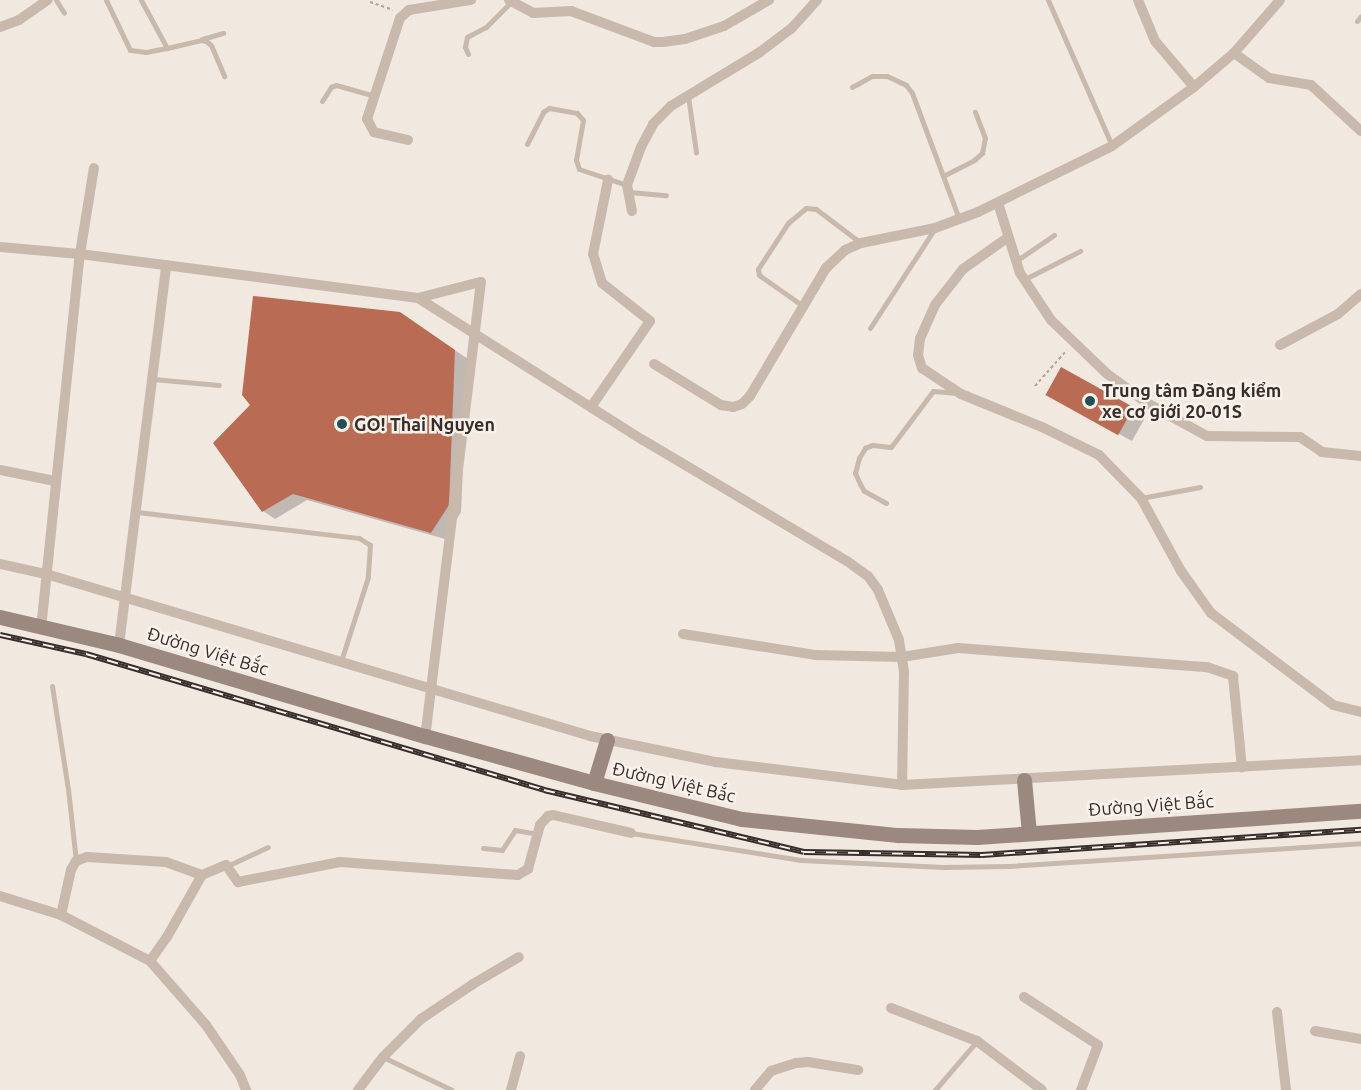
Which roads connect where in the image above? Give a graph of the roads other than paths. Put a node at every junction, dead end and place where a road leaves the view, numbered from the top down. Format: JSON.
{"nodes":[{"id":1,"x":48,"y":0,"type":"edge"},
{"id":2,"x":56,"y":0,"type":"edge"},
{"id":3,"x":106,"y":0,"type":"edge"},
{"id":4,"x":141,"y":0,"type":"edge"},
{"id":5,"x":471,"y":0,"type":"edge"},
{"id":6,"x":511,"y":0,"type":"edge"},
{"id":7,"x":769,"y":0,"type":"edge"},
{"id":8,"x":818,"y":0,"type":"edge"},
{"id":9,"x":1048,"y":0,"type":"edge"},
{"id":10,"x":1137,"y":0,"type":"edge"},
{"id":11,"x":1280,"y":0,"type":"edge"},
{"id":12,"x":63,"y":13,"type":"dead end"},
{"id":13,"x":0,"y":27,"type":"edge"},
{"id":14,"x":224,"y":33,"type":"dead end"},
{"id":15,"x":202,"y":39,"type":"junction"},
{"id":16,"x":166,"y":48,"type":"junction"},
{"id":17,"x":1234,"y":53,"type":"junction"},
{"id":18,"x":468,"y":54,"type":"dead end"},
{"id":19,"x":224,"y":76,"type":"dead end"},
{"id":20,"x":852,"y":87,"type":"dead end"},
{"id":21,"x":1194,"y":87,"type":"junction"},
{"id":22,"x":375,"y":96,"type":"junction"},
{"id":23,"x":688,"y":96,"type":"junction"},
{"id":24,"x":322,"y":101,"type":"dead end"},
{"id":25,"x":975,"y":112,"type":"dead end"},
{"id":26,"x":1361,"y":131,"type":"edge"},
{"id":27,"x":408,"y":140,"type":"dead end"},
{"id":28,"x":527,"y":144,"type":"dead end"},
{"id":29,"x":1112,"y":146,"type":"junction"},
{"id":30,"x":696,"y":152,"type":"dead end"},
{"id":31,"x":94,"y":168,"type":"dead end"},
{"id":32,"x":943,"y":176,"type":"junction"},
{"id":33,"x":608,"y":180,"type":"junction"},
{"id":34,"x":627,"y":189,"type":"junction"},
{"id":35,"x":666,"y":195,"type":"dead end"},
{"id":36,"x":998,"y":203,"type":"junction"},
{"id":37,"x":632,"y":210,"type":"dead end"},
{"id":38,"x":960,"y":219,"type":"junction"},
{"id":39,"x":935,"y":228,"type":"junction"},
{"id":40,"x":1054,"y":235,"type":"dead end"},
{"id":41,"x":1007,"y":238,"type":"junction"},
{"id":42,"x":861,"y":243,"type":"junction"},
{"id":43,"x":0,"y":248,"type":"edge"},
{"id":44,"x":1080,"y":251,"type":"dead end"},
{"id":45,"x":80,"y":254,"type":"junction"},
{"id":46,"x":1016,"y":261,"type":"junction"},
{"id":47,"x":166,"y":265,"type":"junction"},
{"id":48,"x":1024,"y":279,"type":"junction"},
{"id":49,"x":1361,"y":294,"type":"edge"},
{"id":50,"x":418,"y":298,"type":"junction"},
{"id":51,"x":803,"y":306,"type":"junction"},
{"id":52,"x":870,"y":328,"type":"dead end"},
{"id":53,"x":477,"y":334,"type":"junction"},
{"id":54,"x":1280,"y":345,"type":"dead end"},
{"id":55,"x":654,"y":364,"type":"dead end"},
{"id":56,"x":153,"y":379,"type":"junction"},
{"id":57,"x":219,"y":385,"type":"dead end"},
{"id":58,"x":961,"y":394,"type":"junction"},
{"id":59,"x":591,"y":407,"type":"junction"},
{"id":60,"x":1361,"y":456,"type":"edge"},
{"id":61,"x":0,"y":471,"type":"edge"},
{"id":62,"x":55,"y":481,"type":"junction"},
{"id":63,"x":1200,"y":487,"type":"dead end"},
{"id":64,"x":1142,"y":498,"type":"junction"},
{"id":65,"x":886,"y":503,"type":"dead end"},
{"id":66,"x":137,"y":512,"type":"junction"},
{"id":67,"x":0,"y":564,"type":"edge"},
{"id":68,"x":46,"y":574,"type":"junction"},
{"id":69,"x":125,"y":598,"type":"junction"},
{"id":70,"x":0,"y":617,"type":"edge"},
{"id":71,"x":41,"y":628,"type":"junction"},
{"id":72,"x":682,"y":634,"type":"dead end"},
{"id":73,"x":119,"y":645,"type":"junction"},
{"id":74,"x":902,"y":657,"type":"junction"},
{"id":75,"x":341,"y":661,"type":"junction"},
{"id":76,"x":52,"y":686,"type":"dead end"},
{"id":77,"x":431,"y":689,"type":"junction"},
{"id":78,"x":1361,"y":712,"type":"edge"},
{"id":79,"x":424,"y":736,"type":"junction"},
{"id":80,"x":607,"y":740,"type":"junction"},
{"id":81,"x":1361,"y":760,"type":"edge"},
{"id":82,"x":1242,"y":768,"type":"junction"},
{"id":83,"x":1024,"y":780,"type":"junction"},
{"id":84,"x":594,"y":783,"type":"junction"},
{"id":85,"x":902,"y":785,"type":"junction"},
{"id":86,"x":1361,"y":811,"type":"edge"},
{"id":87,"x":631,"y":833,"type":"joint"},
{"id":88,"x":1029,"y":833,"type":"junction"},
{"id":89,"x":537,"y":834,"type":"junction"},
{"id":90,"x":1361,"y":843,"type":"edge"},
{"id":91,"x":268,"y":847,"type":"dead end"},
{"id":92,"x":483,"y":848,"type":"dead end"},
{"id":93,"x":76,"y":861,"type":"junction"},
{"id":94,"x":227,"y":866,"type":"junction"},
{"id":95,"x":202,"y":875,"type":"junction"},
{"id":96,"x":0,"y":896,"type":"edge"},
{"id":97,"x":61,"y":915,"type":"junction"},
{"id":98,"x":519,"y":957,"type":"dead end"},
{"id":99,"x":150,"y":961,"type":"junction"},
{"id":100,"x":1024,"y":997,"type":"dead end"},
{"id":101,"x":891,"y":1008,"type":"dead end"},
{"id":102,"x":1277,"y":1012,"type":"dead end"},
{"id":103,"x":1315,"y":1031,"type":"dead end"},
{"id":104,"x":1361,"y":1039,"type":"edge"},
{"id":105,"x":977,"y":1041,"type":"junction"},
{"id":106,"x":520,"y":1056,"type":"dead end"},
{"id":107,"x":383,"y":1057,"type":"junction"},
{"id":108,"x":858,"y":1070,"type":"dead end"},
{"id":109,"x":246,"y":1090,"type":"edge"},
{"id":110,"x":358,"y":1090,"type":"edge"},
{"id":111,"x":452,"y":1090,"type":"edge"},
{"id":112,"x":512,"y":1090,"type":"edge"},
{"id":113,"x":755,"y":1090,"type":"edge"},
{"id":114,"x":935,"y":1090,"type":"edge"},
{"id":115,"x":1042,"y":1090,"type":"edge"},
{"id":116,"x":1081,"y":1090,"type":"edge"},
{"id":117,"x":1286,"y":1090,"type":"edge"}],
"edges":[{"from":1,"to":13,"type":"street"},
{"from":2,"to":12,"type":"lane"},
{"from":3,"to":16,"type":"lane"},
{"from":4,"to":16,"type":"lane"},
{"from":5,"to":22,"type":"street"},
{"from":6,"to":7,"type":"street"},
{"from":6,"to":18,"type":"lane"},
{"from":8,"to":23,"type":"street"},
{"from":9,"to":29,"type":"lane"},
{"from":10,"to":21,"type":"street"},
{"from":11,"to":17,"type":"street"},
{"from":14,"to":15,"type":"lane"},
{"from":15,"to":16,"type":"lane"},
{"from":15,"to":19,"type":"lane"},
{"from":17,"to":21,"type":"street"},
{"from":17,"to":26,"type":"street"},
{"from":20,"to":32,"type":"lane"},
{"from":21,"to":29,"type":"street"},
{"from":22,"to":24,"type":"lane"},
{"from":22,"to":27,"type":"street"},
{"from":23,"to":30,"type":"lane"},
{"from":23,"to":34,"type":"street"},
{"from":25,"to":32,"type":"lane"},
{"from":28,"to":33,"type":"lane"},
{"from":29,"to":36,"type":"street"},
{"from":31,"to":45,"type":"street"},
{"from":32,"to":38,"type":"lane"},
{"from":33,"to":34,"type":"lane"},
{"from":33,"to":59,"type":"street"},
{"from":34,"to":35,"type":"lane"},
{"from":34,"to":37,"type":"street"},
{"from":36,"to":38,"type":"street"},
{"from":36,"to":41,"type":"street"},
{"from":38,"to":39,"type":"street"},
{"from":39,"to":42,"type":"street"},
{"from":39,"to":52,"type":"lane"},
{"from":40,"to":46,"type":"lane"},
{"from":41,"to":46,"type":"street"},
{"from":41,"to":58,"type":"street"},
{"from":42,"to":51,"type":"street"},
{"from":42,"to":51,"type":"lane"},
{"from":43,"to":45,"type":"street"},
{"from":44,"to":48,"type":"lane"},
{"from":45,"to":47,"type":"street"},
{"from":45,"to":62,"type":"street"},
{"from":46,"to":48,"type":"street"},
{"from":47,"to":50,"type":"street"},
{"from":47,"to":56,"type":"street"},
{"from":48,"to":60,"type":"street"},
{"from":49,"to":54,"type":"street"},
{"from":50,"to":53,"type":"street"},
{"from":50,"to":53,"type":"street"},
{"from":51,"to":55,"type":"street"},
{"from":53,"to":59,"type":"street"},
{"from":53,"to":77,"type":"street"},
{"from":56,"to":57,"type":"lane"},
{"from":56,"to":66,"type":"street"},
{"from":58,"to":64,"type":"street"},
{"from":58,"to":65,"type":"lane"},
{"from":59,"to":74,"type":"street"},
{"from":61,"to":62,"type":"street"},
{"from":62,"to":68,"type":"street"},
{"from":63,"to":64,"type":"lane"},
{"from":64,"to":78,"type":"street"},
{"from":66,"to":69,"type":"street"},
{"from":66,"to":75,"type":"lane"},
{"from":67,"to":68,"type":"street"},
{"from":68,"to":69,"type":"street"},
{"from":68,"to":71,"type":"street"},
{"from":69,"to":73,"type":"street"},
{"from":69,"to":75,"type":"street"},
{"from":70,"to":71,"type":"main road","name":"Đường Việt Bắc"},
{"from":71,"to":73,"type":"main road","name":"Đường Việt Bắc"},
{"from":72,"to":74,"type":"street"},
{"from":73,"to":79,"type":"main road","name":"Đường Việt Bắc"},
{"from":74,"to":82,"type":"street"},
{"from":74,"to":85,"type":"street"},
{"from":75,"to":77,"type":"street"},
{"from":76,"to":93,"type":"lane"},
{"from":77,"to":79,"type":"street"},
{"from":77,"to":80,"type":"street"},
{"from":79,"to":84,"type":"main road","name":"Đường Việt Bắc"},
{"from":80,"to":84,"type":"main road"},
{"from":80,"to":85,"type":"street"},
{"from":81,"to":82,"type":"street"},
{"from":82,"to":83,"type":"street"},
{"from":83,"to":85,"type":"street"},
{"from":83,"to":88,"type":"main road"},
{"from":84,"to":88,"type":"main road","name":"Đường Việt Bắc"},
{"from":86,"to":88,"type":"main road","name":"Đường Việt Bắc"},
{"from":87,"to":89,"type":"street"},
{"from":87,"to":90,"type":"lane"},
{"from":89,"to":92,"type":"lane"},
{"from":89,"to":94,"type":"street"},
{"from":91,"to":94,"type":"lane"},
{"from":93,"to":95,"type":"street"},
{"from":93,"to":97,"type":"street"},
{"from":94,"to":95,"type":"street"},
{"from":95,"to":99,"type":"street"},
{"from":96,"to":97,"type":"street"},
{"from":97,"to":99,"type":"street"},
{"from":98,"to":107,"type":"street"},
{"from":99,"to":109,"type":"street"},
{"from":100,"to":116,"type":"street"},
{"from":101,"to":105,"type":"street"},
{"from":102,"to":117,"type":"street"},
{"from":103,"to":104,"type":"street"},
{"from":105,"to":114,"type":"lane"},
{"from":105,"to":115,"type":"street"},
{"from":106,"to":112,"type":"street"},
{"from":107,"to":110,"type":"street"},
{"from":107,"to":111,"type":"lane"},
{"from":108,"to":113,"type":"street"}]}
